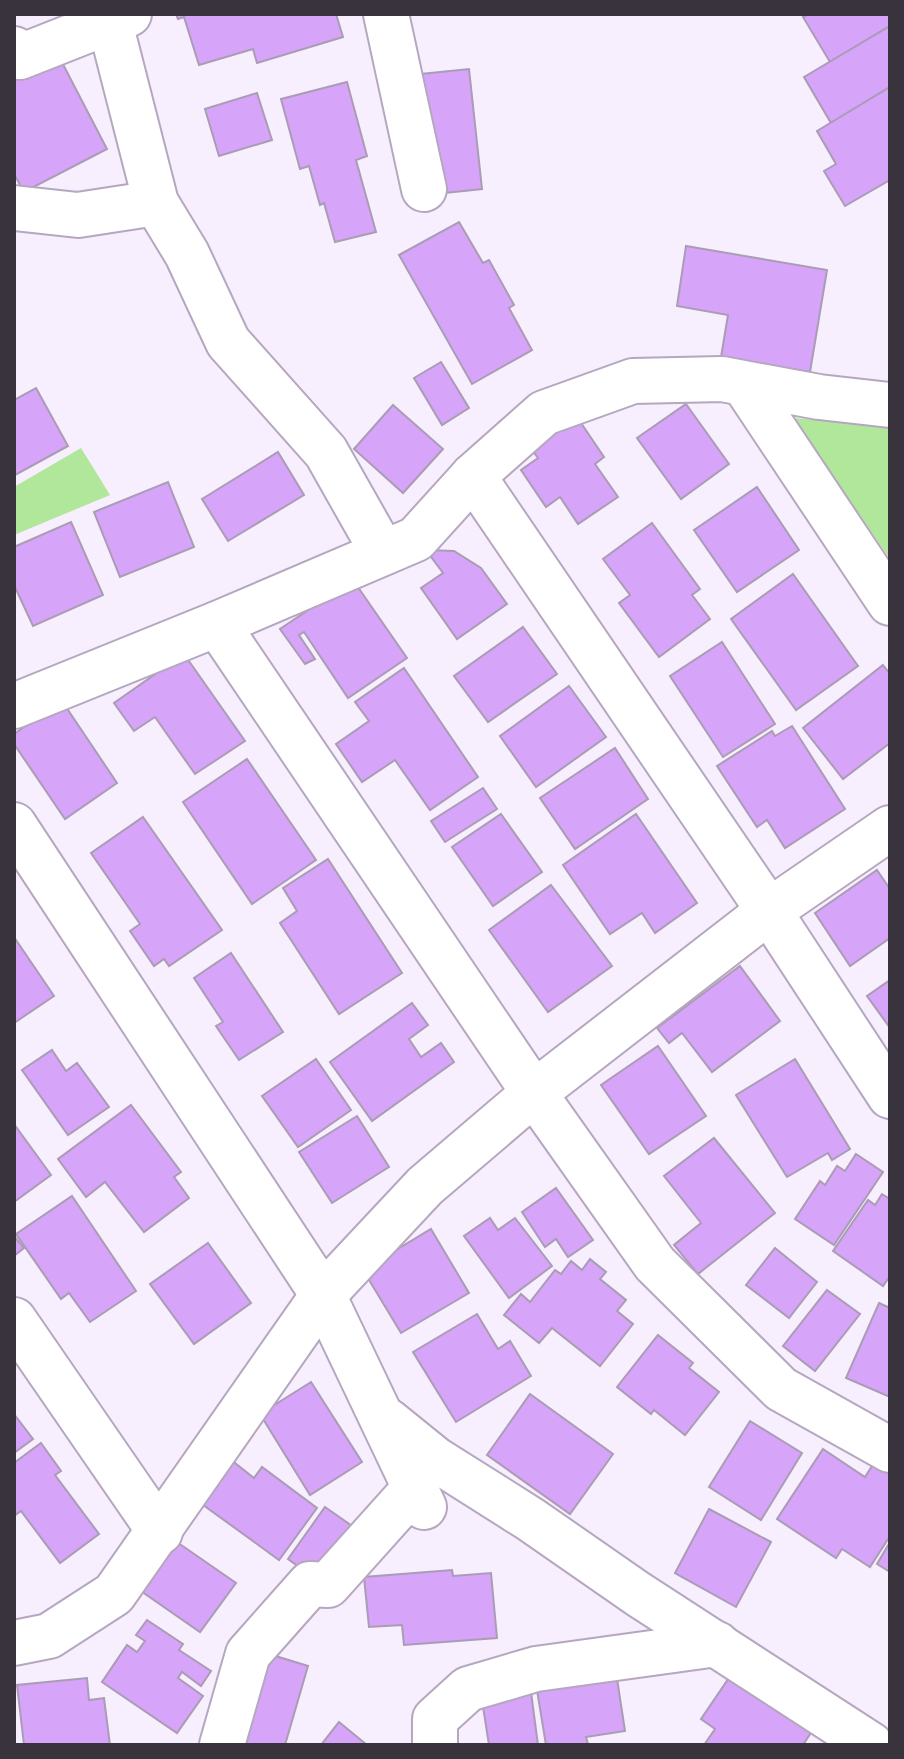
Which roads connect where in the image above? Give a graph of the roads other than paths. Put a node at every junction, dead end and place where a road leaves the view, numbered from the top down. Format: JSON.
{"nodes":[{"id":1,"x":386,"y":14,"type":"edge"},
{"id":2,"x":119,"y":19,"type":"edge"},
{"id":3,"x":14,"y":49,"type":"edge"},
{"id":4,"x":424,"y":189,"type":"dead end"},
{"id":5,"x":156,"y":203,"type":"junction"},
{"id":6,"x":14,"y":208,"type":"edge"},
{"id":7,"x":744,"y":384,"type":"junction"},
{"id":8,"x":890,"y":405,"type":"edge"},
{"id":9,"x":473,"y":476,"type":"junction"},
{"id":10,"x":382,"y":551,"type":"junction"},
{"id":11,"x":890,"y":603,"type":"edge"},
{"id":12,"x":217,"y":624,"type":"junction"},
{"id":13,"x":14,"y":706,"type":"edge"},
{"id":14,"x":14,"y":825,"type":"edge"},
{"id":15,"x":890,"y":828,"type":"edge"},
{"id":16,"x":769,"y":911,"type":"junction"},
{"id":17,"x":534,"y":1093,"type":"junction"},
{"id":18,"x":890,"y":1096,"type":"edge"},
{"id":19,"x":323,"y":1295,"type":"junction"},
{"id":20,"x":14,"y":1320,"type":"edge"},
{"id":21,"x":379,"y":1414,"type":"junction"},
{"id":22,"x":890,"y":1450,"type":"edge"},
{"id":23,"x":160,"y":1532,"type":"junction"},
{"id":24,"x":14,"y":1643,"type":"edge"},
{"id":25,"x":717,"y":1644,"type":"junction"},
{"id":26,"x":222,"y":1745,"type":"edge"},
{"id":27,"x":435,"y":1745,"type":"edge"},
{"id":28,"x":871,"y":1745,"type":"edge"}],
"edges":[{"from":1,"to":4,"type":"street"},
{"from":2,"to":3,"type":"street"},
{"from":2,"to":5,"type":"street"},
{"from":5,"to":6,"type":"street"},
{"from":5,"to":10,"type":"street"},
{"from":7,"to":8,"type":"street"},
{"from":7,"to":9,"type":"street"},
{"from":7,"to":11,"type":"street"},
{"from":9,"to":10,"type":"street"},
{"from":9,"to":16,"type":"street"},
{"from":10,"to":12,"type":"street"},
{"from":12,"to":13,"type":"street"},
{"from":12,"to":17,"type":"street"},
{"from":14,"to":19,"type":"street"},
{"from":15,"to":16,"type":"street"},
{"from":16,"to":17,"type":"street"},
{"from":16,"to":18,"type":"street"},
{"from":17,"to":19,"type":"street"},
{"from":17,"to":22,"type":"street"},
{"from":19,"to":21,"type":"street"},
{"from":19,"to":23,"type":"street"},
{"from":20,"to":23,"type":"street"},
{"from":21,"to":25,"type":"street"},
{"from":21,"to":26,"type":"street"},
{"from":23,"to":24,"type":"street"},
{"from":25,"to":27,"type":"street"},
{"from":25,"to":28,"type":"street"}]}
